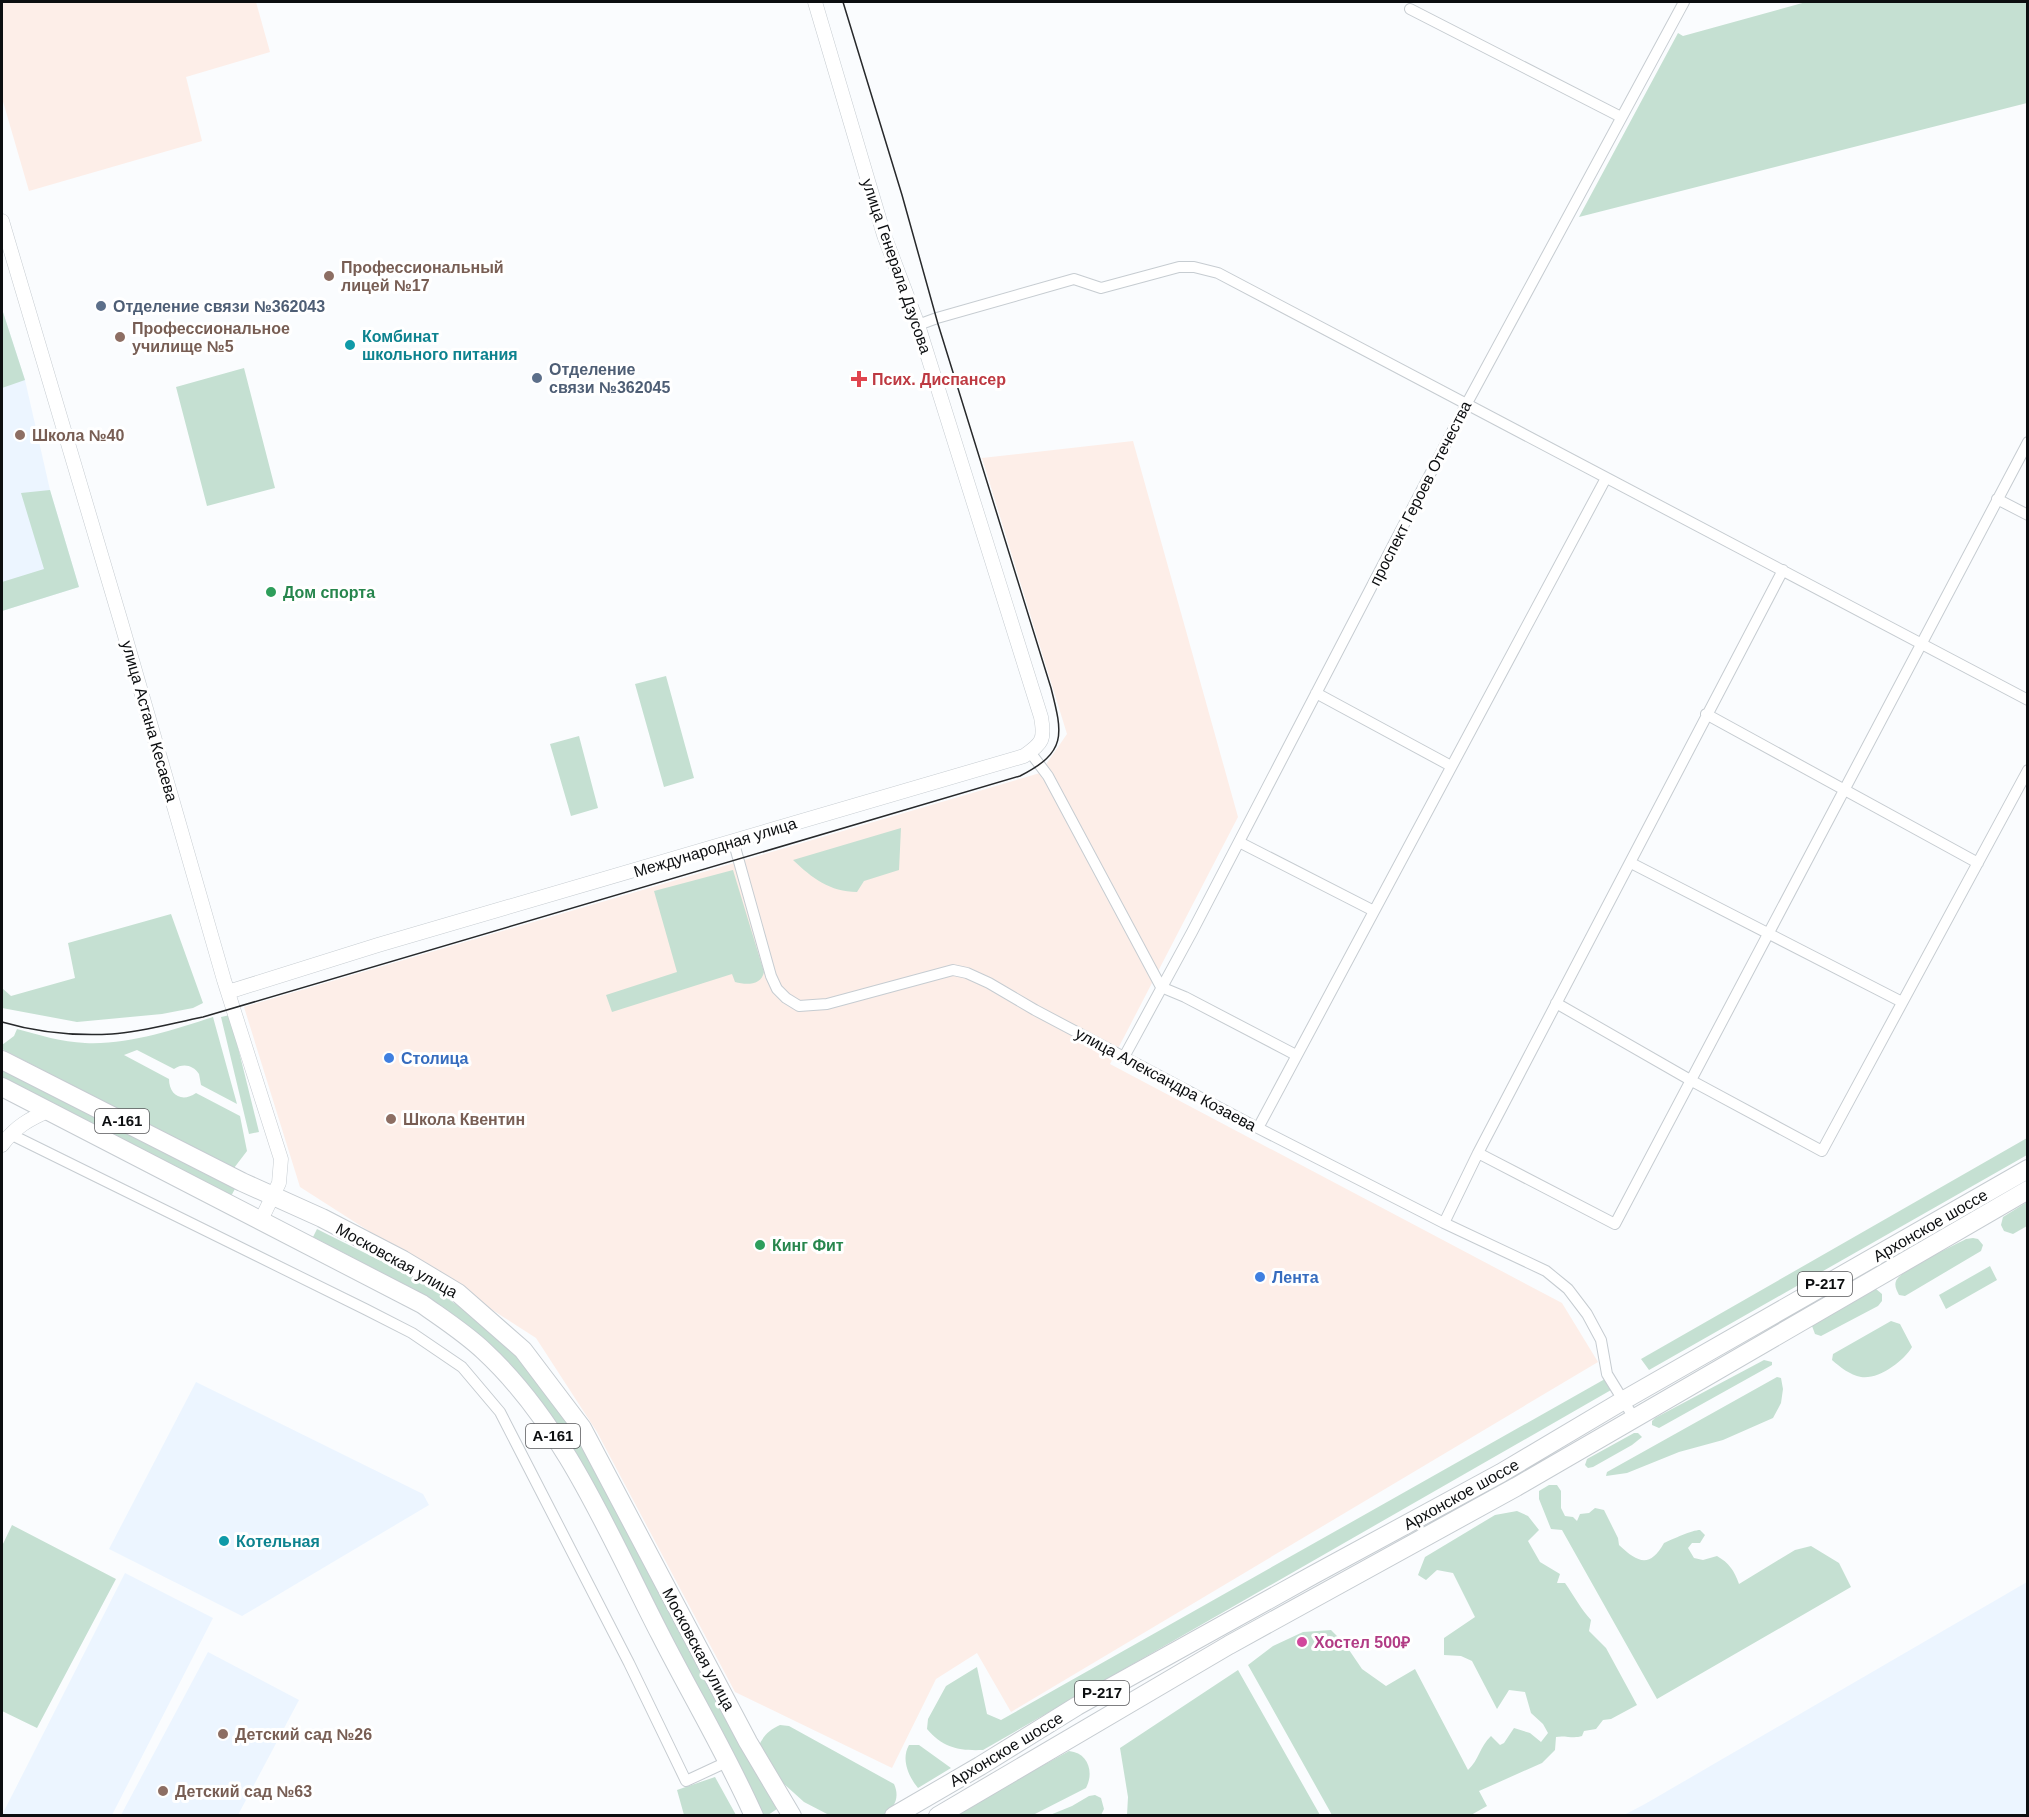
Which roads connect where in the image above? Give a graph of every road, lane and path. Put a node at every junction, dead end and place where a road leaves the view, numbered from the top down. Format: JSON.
{"nodes":[{"id":1,"x":814,"y":2,"type":"edge"},
{"id":2,"x":1684,"y":2,"type":"edge"},
{"id":3,"x":1410,"y":9,"type":"dead end"},
{"id":4,"x":1621,"y":117,"type":"junction"},
{"id":5,"x":2,"y":221,"type":"edge"},
{"id":6,"x":918,"y":325,"type":"junction"},
{"id":7,"x":1466,"y":405,"type":"junction"},
{"id":8,"x":2028,"y":442,"type":"edge"},
{"id":9,"x":1605,"y":478,"type":"junction"},
{"id":10,"x":1996,"y":499,"type":"junction"},
{"id":11,"x":2028,"y":515,"type":"edge"},
{"id":12,"x":1783,"y":570,"type":"junction"},
{"id":13,"x":1921,"y":644,"type":"junction"},
{"id":14,"x":1316,"y":693,"type":"junction"},
{"id":15,"x":2028,"y":700,"type":"edge"},
{"id":16,"x":1706,"y":714,"type":"junction"},
{"id":17,"x":1030,"y":752,"type":"junction"},
{"id":18,"x":1451,"y":766,"type":"junction"},
{"id":19,"x":2028,"y":770,"type":"edge"},
{"id":20,"x":1844,"y":789,"type":"junction"},
{"id":21,"x":733,"y":840,"type":"junction"},
{"id":22,"x":1239,"y":842,"type":"junction"},
{"id":23,"x":1631,"y":863,"type":"junction"},
{"id":24,"x":1978,"y":863,"type":"junction"},
{"id":25,"x":1374,"y":911,"type":"junction"},
{"id":26,"x":1767,"y":934,"type":"junction"},
{"id":27,"x":1161,"y":987,"type":"junction"},
{"id":28,"x":228,"y":992,"type":"junction"},
{"id":29,"x":1902,"y":1002,"type":"junction"},
{"id":30,"x":1556,"y":1003,"type":"junction"},
{"id":31,"x":1296,"y":1055,"type":"junction"},
{"id":32,"x":1124,"y":1057,"type":"junction"},
{"id":33,"x":2,"y":1060,"type":"edge"},
{"id":34,"x":1692,"y":1081,"type":"junction"},
{"id":35,"x":2,"y":1087,"type":"edge"},
{"id":36,"x":50,"y":1110,"type":"junction"},
{"id":37,"x":1257,"y":1128,"type":"junction"},
{"id":38,"x":6,"y":1139,"type":"edge"},
{"id":39,"x":1478,"y":1153,"type":"junction"},
{"id":40,"x":2028,"y":1169,"type":"edge"},
{"id":41,"x":2028,"y":1190,"type":"edge"},
{"id":42,"x":273,"y":1195,"type":"junction"},
{"id":43,"x":261,"y":1220,"type":"junction"},
{"id":44,"x":1444,"y":1223,"type":"junction"},
{"id":45,"x":1624,"y":1400,"type":"junction"},
{"id":46,"x":1634,"y":1419,"type":"junction"},
{"id":47,"x":729,"y":1761,"type":"junction"},
{"id":48,"x":754,"y":1815,"type":"edge"},
{"id":49,"x":792,"y":1815,"type":"edge"},
{"id":50,"x":894,"y":1815,"type":"edge"},
{"id":51,"x":938,"y":1815,"type":"edge"}],
"edges":[{"from":1,"to":6,"type":"street","name":"улица Генерала Дзусова"},
{"from":2,"to":4,"type":"street","name":"проспект Героев Отечества"},
{"from":3,"to":4,"type":"street"},
{"from":4,"to":7,"type":"street","name":"проспект Героев Отечества"},
{"from":5,"to":28,"type":"street","name":"улица Астана Кесаева"},
{"from":6,"to":7,"type":"street"},
{"from":6,"to":17,"type":"street","name":"улица Генерала Дзусова"},
{"from":7,"to":9,"type":"street"},
{"from":7,"to":14,"type":"street","name":"проспект Героев Отечества"},
{"from":8,"to":10,"type":"street"},
{"from":9,"to":12,"type":"street"},
{"from":9,"to":18,"type":"street"},
{"from":10,"to":11,"type":"street"},
{"from":10,"to":13,"type":"street"},
{"from":12,"to":13,"type":"street"},
{"from":12,"to":16,"type":"street"},
{"from":13,"to":15,"type":"street"},
{"from":13,"to":20,"type":"street"},
{"from":14,"to":18,"type":"street"},
{"from":14,"to":22,"type":"street","name":"проспект Героев Отечества"},
{"from":16,"to":20,"type":"street"},
{"from":16,"to":23,"type":"street"},
{"from":17,"to":21,"type":"street","name":"Международная улица"},
{"from":17,"to":27,"type":"street"},
{"from":18,"to":25,"type":"street"},
{"from":19,"to":24,"type":"street"},
{"from":20,"to":24,"type":"street"},
{"from":20,"to":26,"type":"street"},
{"from":21,"to":28,"type":"street","name":"Международная улица"},
{"from":21,"to":32,"type":"street","name":"улица Александра Козаева"},
{"from":22,"to":25,"type":"street"},
{"from":22,"to":27,"type":"street","name":"проспект Героев Отечества"},
{"from":23,"to":26,"type":"street"},
{"from":23,"to":30,"type":"street"},
{"from":24,"to":29,"type":"street"},
{"from":25,"to":31,"type":"street"},
{"from":26,"to":29,"type":"street"},
{"from":26,"to":34,"type":"street"},
{"from":27,"to":31,"type":"street"},
{"from":27,"to":32,"type":"street","name":"проспект Героев Отечества"},
{"from":28,"to":42,"type":"street","name":"улица Астана Кесаева"},
{"from":29,"to":34,"type":"street"},
{"from":30,"to":34,"type":"street"},
{"from":30,"to":39,"type":"street"},
{"from":31,"to":37,"type":"street"},
{"from":32,"to":37,"type":"street","name":"улица Александра Козаева"},
{"from":33,"to":42,"type":"highway","name":"Московская улица","number":"А-161"},
{"from":34,"to":39,"type":"street"},
{"from":35,"to":36,"type":"highway","name":"Московская улица","number":"А-161"},
{"from":36,"to":38,"type":"street"},
{"from":36,"to":43,"type":"highway","name":"Московская улица","number":"А-161"},
{"from":37,"to":44,"type":"street","name":"улица Александра Козаева"},
{"from":38,"to":47,"type":"street"},
{"from":39,"to":44,"type":"street"},
{"from":40,"to":45,"type":"highway","name":"Архонское шоссе","number":"Р-217"},
{"from":41,"to":46,"type":"highway","name":"Архонское шоссе","number":"Р-217"},
{"from":42,"to":43,"type":"street","name":"улица Астана Кесаева"},
{"from":42,"to":49,"type":"highway","name":"Московская улица","number":"А-161"},
{"from":43,"to":47,"type":"highway","name":"Московская улица","number":"А-161"},
{"from":44,"to":45,"type":"street","name":"улица Александра Козаева"},
{"from":45,"to":46,"type":"street","name":"улица Александра Козаева"},
{"from":45,"to":50,"type":"highway","name":"Архонское шоссе","number":"Р-217"},
{"from":46,"to":51,"type":"highway","name":"Архонское шоссе","number":"Р-217"},
{"from":47,"to":48,"type":"highway","name":"Московская улица","number":"А-161"}]}
